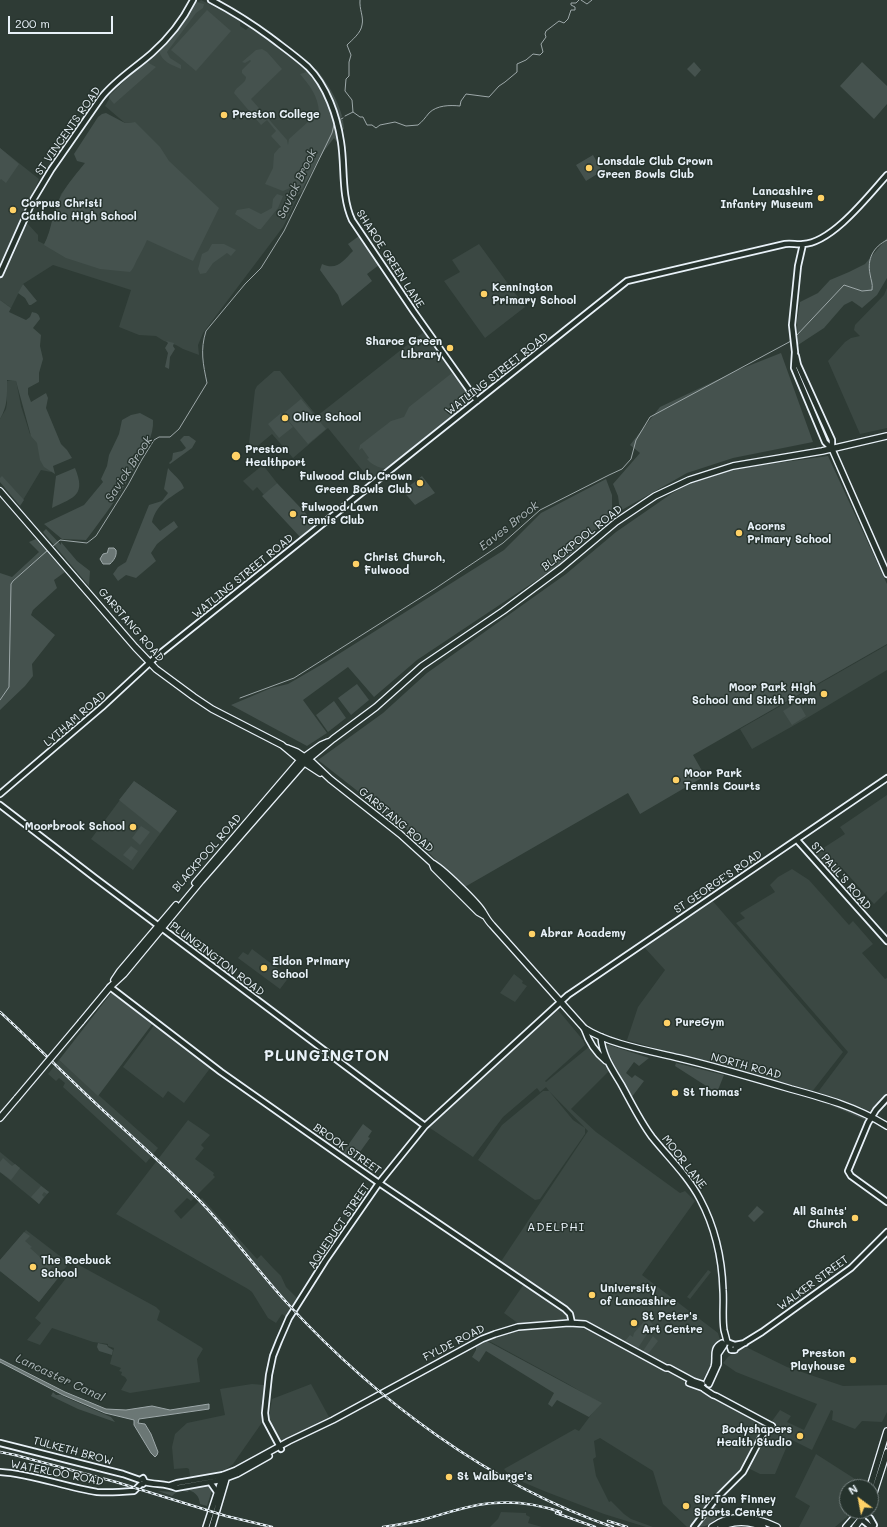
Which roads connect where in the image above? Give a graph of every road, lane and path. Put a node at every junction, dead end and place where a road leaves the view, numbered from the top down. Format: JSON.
{"nodes":[{"id":1,"x":193,"y":0,"type":"edge"},
{"id":2,"x":211,"y":0,"type":"edge"},
{"id":3,"x":887,"y":175,"type":"edge"},
{"id":4,"x":803,"y":244,"type":"junction"},
{"id":5,"x":0,"y":274,"type":"edge"},
{"id":6,"x":477,"y":401,"type":"junction"},
{"id":7,"x":887,"y":436,"type":"edge"},
{"id":8,"x":832,"y":449,"type":"junction"},
{"id":9,"x":0,"y":491,"type":"edge"},
{"id":10,"x":887,"y":574,"type":"edge"},
{"id":11,"x":150,"y":663,"type":"junction"},
{"id":12,"x":329,"y":742,"type":"junction"},
{"id":13,"x":288,"y":751,"type":"junction"},
{"id":14,"x":318,"y":752,"type":"junction"},
{"id":15,"x":304,"y":760,"type":"junction"},
{"id":16,"x":317,"y":767,"type":"junction"},
{"id":17,"x":291,"y":770,"type":"junction"},
{"id":18,"x":328,"y":778,"type":"junction"},
{"id":19,"x":887,"y":778,"type":"edge"},
{"id":20,"x":10,"y":786,"type":"junction"},
{"id":21,"x":0,"y":788,"type":"edge"},
{"id":22,"x":0,"y":794,"type":"edge"},
{"id":23,"x":0,"y":805,"type":"edge"},
{"id":24,"x":797,"y":840,"type":"junction"},
{"id":25,"x":159,"y":927,"type":"junction"},
{"id":26,"x":887,"y":941,"type":"edge"},
{"id":27,"x":110,"y":987,"type":"junction"},
{"id":28,"x":561,"y":1002,"type":"junction"},
{"id":29,"x":584,"y":1028,"type":"junction"},
{"id":30,"x":599,"y":1036,"type":"junction"},
{"id":31,"x":599,"y":1054,"type":"junction"},
{"id":32,"x":607,"y":1062,"type":"junction"},
{"id":33,"x":887,"y":1098,"type":"edge"},
{"id":34,"x":872,"y":1117,"type":"junction"},
{"id":35,"x":0,"y":1118,"type":"edge"},
{"id":36,"x":425,"y":1126,"type":"junction"},
{"id":37,"x":887,"y":1126,"type":"edge"},
{"id":38,"x":379,"y":1183,"type":"junction"},
{"id":39,"x":887,"y":1202,"type":"edge"},
{"id":40,"x":887,"y":1232,"type":"edge"},
{"id":41,"x":572,"y":1323,"type":"junction"},
{"id":42,"x":728,"y":1344,"type":"junction"},
{"id":43,"x":706,"y":1386,"type":"junction"},
{"id":44,"x":772,"y":1426,"type":"joint"},
{"id":45,"x":887,"y":1431,"type":"edge"},
{"id":46,"x":0,"y":1443,"type":"edge"},
{"id":47,"x":280,"y":1448,"type":"junction"},
{"id":48,"x":887,"y":1452,"type":"edge"},
{"id":49,"x":0,"y":1472,"type":"edge"},
{"id":50,"x":225,"y":1477,"type":"junction"},
{"id":51,"x":872,"y":1479,"type":"edge"},
{"id":52,"x":878,"y":1479,"type":"edge"},
{"id":53,"x":142,"y":1482,"type":"junction"},
{"id":54,"x":210,"y":1482,"type":"junction"},
{"id":55,"x":171,"y":1485,"type":"junction"},
{"id":56,"x":217,"y":1492,"type":"junction"},
{"id":57,"x":856,"y":1519,"type":"edge"},
{"id":58,"x":206,"y":1527,"type":"edge"},
{"id":59,"x":212,"y":1527,"type":"edge"},
{"id":60,"x":694,"y":1527,"type":"edge"},
{"id":61,"x":712,"y":1527,"type":"edge"},
{"id":62,"x":721,"y":1527,"type":"edge"},
{"id":63,"x":763,"y":1527,"type":"edge"},
{"id":64,"x":777,"y":1527,"type":"edge"},
{"id":65,"x":846,"y":1527,"type":"edge"}],
"edges":[{"from":1,"to":5,"type":"street","name":"ST VINCENTS ROAD"},
{"from":2,"to":6,"type":"street","name":"SHAROE GREEN LANE"},
{"from":3,"to":4,"type":"street","name":"WATLING STREET ROAD"},
{"from":4,"to":6,"type":"street","name":"WATLING STREET ROAD"},
{"from":4,"to":8,"type":"street"},
{"from":6,"to":11,"type":"street","name":"WATLING STREET ROAD"},
{"from":7,"to":8,"type":"highway","name":"BLACKPOOL ROAD"},
{"from":8,"to":10,"type":"main road"},
{"from":8,"to":12,"type":"highway","name":"BLACKPOOL ROAD"},
{"from":9,"to":11,"type":"highway","name":"GARSTANG ROAD"},
{"from":11,"to":13,"type":"highway","name":"GARSTANG ROAD"},
{"from":11,"to":20,"type":"street","name":"LYTHAM ROAD"},
{"from":12,"to":14,"type":"highway","name":"BLACKPOOL ROAD"},
{"from":12,"to":15,"type":"highway","name":"BLACKPOOL ROAD"},
{"from":13,"to":15,"type":"highway","name":"GARSTANG ROAD"},
{"from":13,"to":17,"type":"highway"},
{"from":14,"to":15,"type":"highway","name":"BLACKPOOL ROAD"},
{"from":14,"to":16,"type":"highway"},
{"from":15,"to":16,"type":"highway","name":"GARSTANG ROAD"},
{"from":15,"to":17,"type":"highway","name":"BLACKPOOL ROAD"},
{"from":15,"to":18,"type":"highway","name":"GARSTANG ROAD"},
{"from":15,"to":25,"type":"highway","name":"BLACKPOOL ROAD"},
{"from":16,"to":18,"type":"highway","name":"GARSTANG ROAD"},
{"from":17,"to":25,"type":"highway","name":"BLACKPOOL ROAD"},
{"from":18,"to":28,"type":"highway","name":"GARSTANG ROAD"},
{"from":19,"to":24,"type":"street","name":"ST GEORGE'S ROAD"},
{"from":20,"to":21,"type":"street","name":"LYTHAM ROAD"},
{"from":20,"to":22,"type":"street","name":"LYTHAM ROAD"},
{"from":23,"to":25,"type":"street","name":"PLUNGINGTON ROAD"},
{"from":24,"to":26,"type":"street","name":"ST PAUL'S ROAD"},
{"from":24,"to":28,"type":"street","name":"ST GEORGE'S ROAD"},
{"from":25,"to":27,"type":"highway","name":"BLACKPOOL ROAD"},
{"from":25,"to":36,"type":"street","name":"PLUNGINGTON ROAD"},
{"from":27,"to":35,"type":"highway","name":"BLACKPOOL ROAD","bridge":true},
{"from":27,"to":38,"type":"street","name":"BROOK STREET"},
{"from":28,"to":29,"type":"highway","name":"MOOR LANE"},
{"from":28,"to":36,"type":"street","name":"AQUEDUCT STREET"},
{"from":29,"to":30,"type":"highway","name":"MOOR LANE"},
{"from":29,"to":31,"type":"main road","name":"MOOR LANE"},
{"from":30,"to":31,"type":"main road"},
{"from":30,"to":32,"type":"main road","name":"MOOR LANE"},
{"from":30,"to":34,"type":"highway","name":"NORTH ROAD"},
{"from":31,"to":32,"type":"main road","name":"MOOR LANE"},
{"from":32,"to":42,"type":"main road","name":"MOOR LANE"},
{"from":33,"to":34,"type":"street"},
{"from":34,"to":37,"type":"highway","name":"NORTH ROAD"},
{"from":34,"to":39,"type":"street"},
{"from":36,"to":38,"type":"street","name":"AQUEDUCT STREET"},
{"from":38,"to":41,"type":"street","name":"BROOK STREET"},
{"from":38,"to":47,"type":"street","name":"AQUEDUCT STREET"},
{"from":40,"to":42,"type":"street","name":"WALKER STREET"},
{"from":41,"to":43,"type":"main road","name":"FYLDE ROAD"},
{"from":41,"to":47,"type":"main road","name":"FYLDE ROAD"},
{"from":42,"to":43,"type":"main road","name":"MOOR LANE"},
{"from":43,"to":44,"type":"main road"},
{"from":44,"to":60,"type":"street"},
{"from":45,"to":51,"type":"highway"},
{"from":46,"to":53,"type":"street","name":"TULKETH BROW"},
{"from":47,"to":50,"type":"main road","name":"FYLDE ROAD"},
{"from":48,"to":52,"type":"highway"},
{"from":49,"to":53,"type":"street","name":"WATERLOO ROAD"},
{"from":50,"to":54,"type":"street","name":"TULKETH BROW"},
{"from":50,"to":55,"type":"street","name":"TULKETH BROW"},
{"from":50,"to":56,"type":"main road"},
{"from":50,"to":59,"type":"main road"},
{"from":53,"to":55,"type":"street","name":"TULKETH BROW"},
{"from":54,"to":55,"type":"street","name":"TULKETH BROW"},
{"from":54,"to":56,"type":"street"},
{"from":56,"to":58,"type":"main road"},
{"from":57,"to":65,"type":"highway"},
{"from":61,"to":64,"type":"highway"},
{"from":62,"to":63,"type":"highway"}]}
